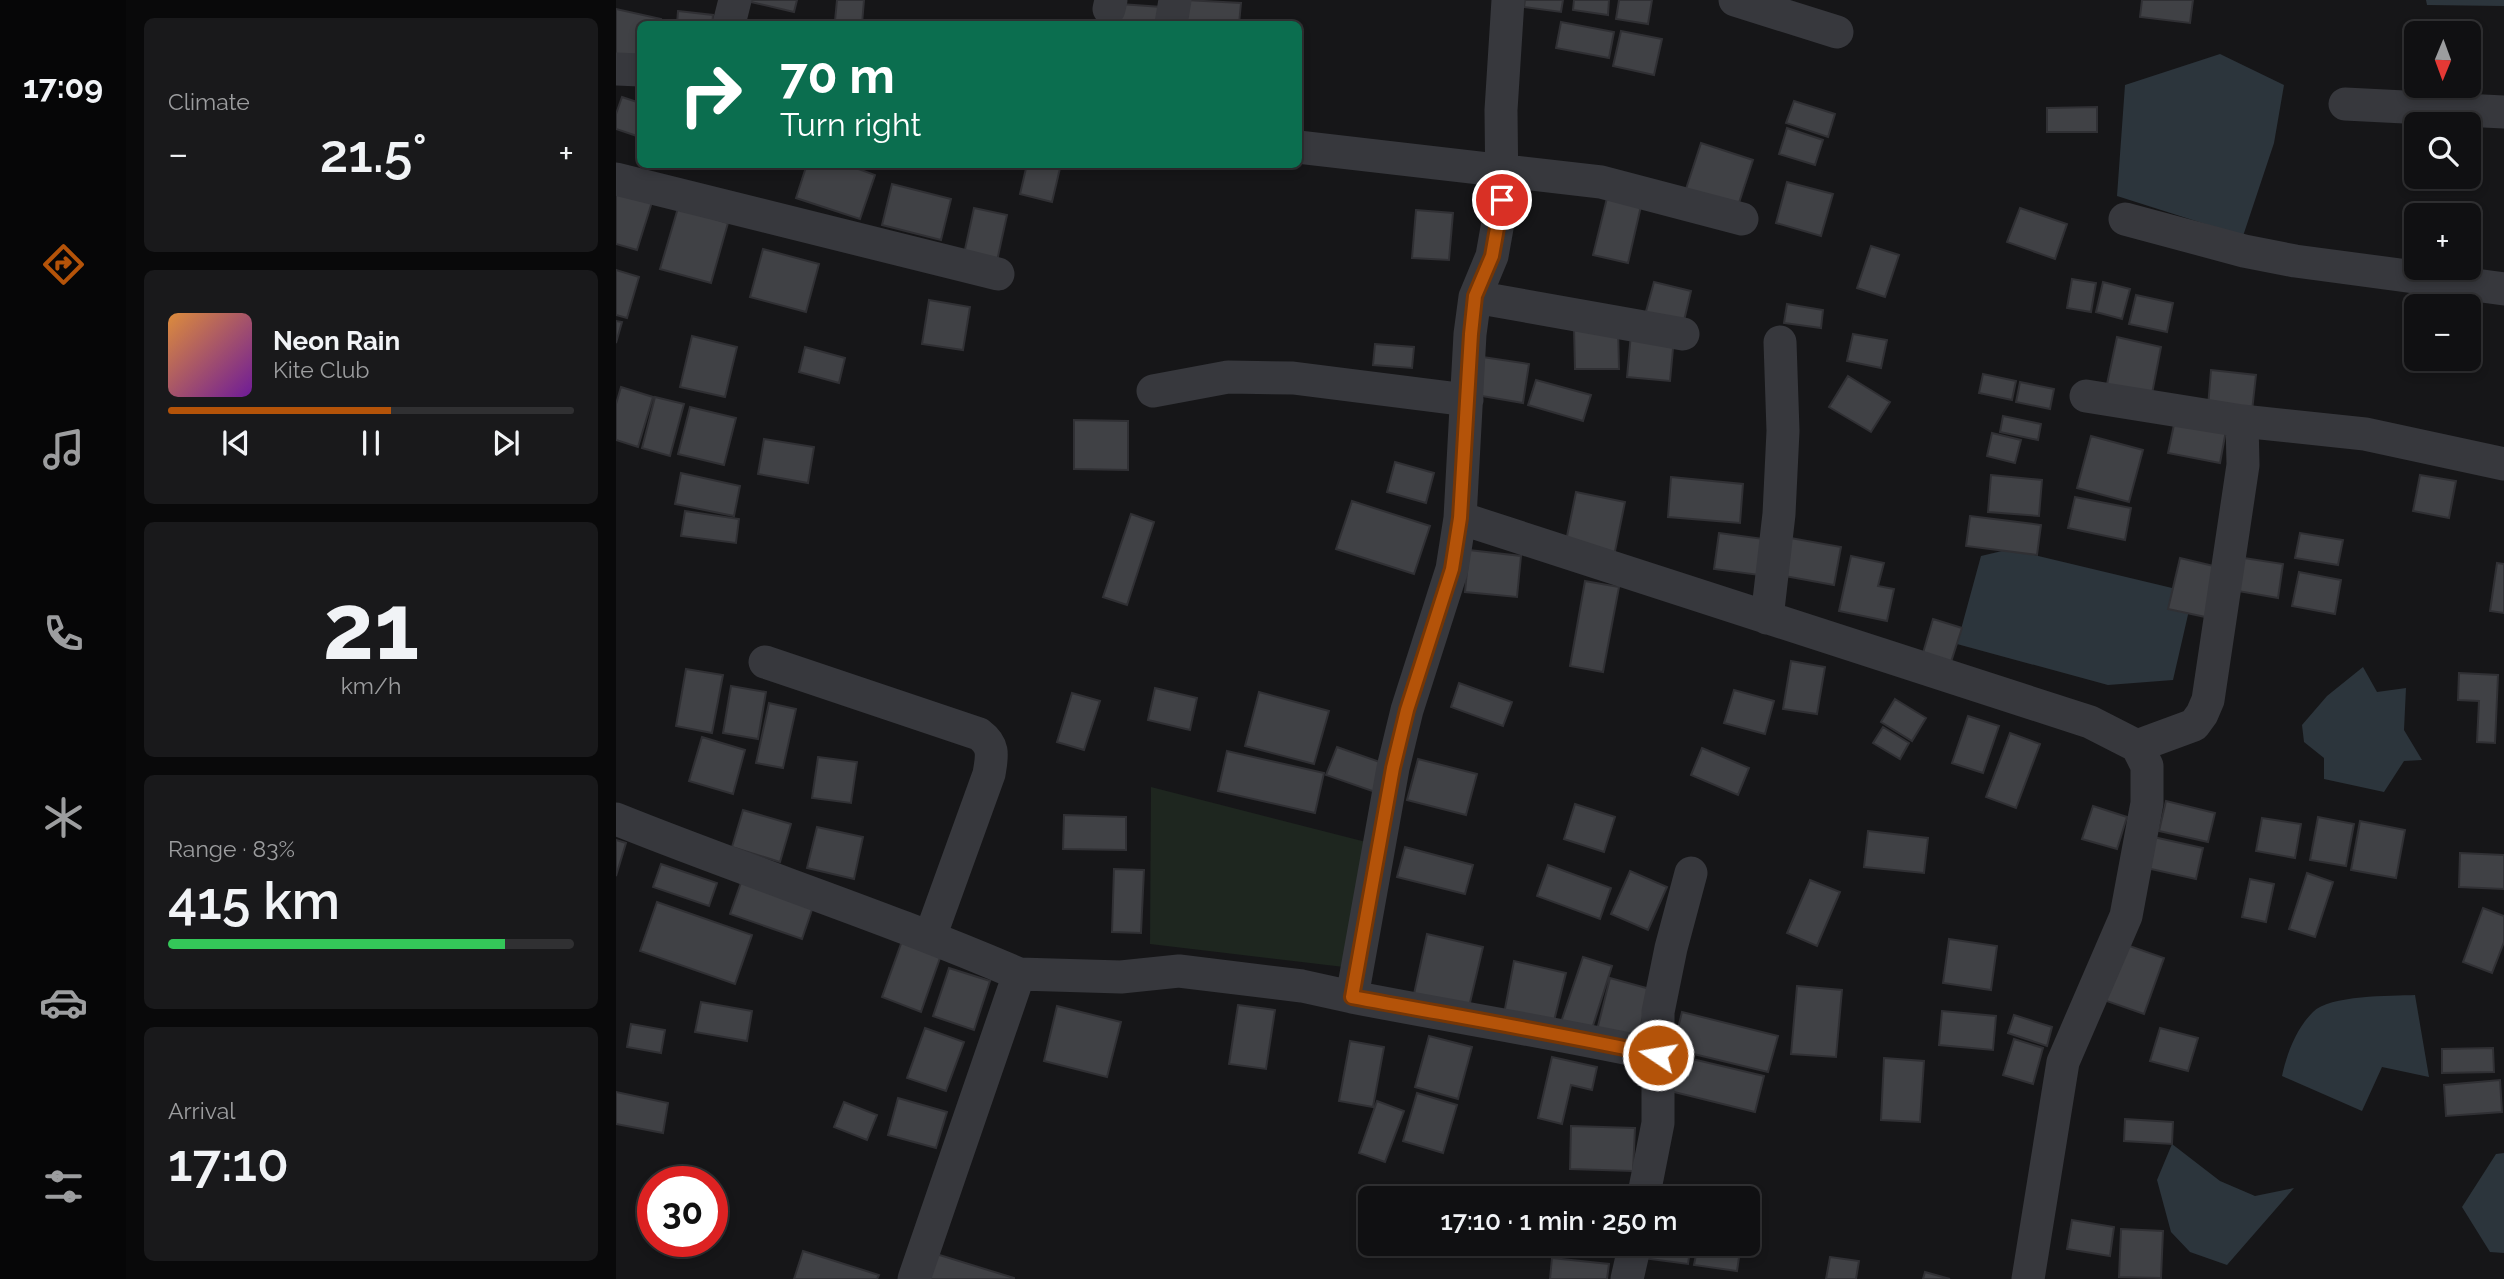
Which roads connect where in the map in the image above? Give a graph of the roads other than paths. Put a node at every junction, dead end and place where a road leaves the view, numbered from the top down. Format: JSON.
{"nodes":[{"id":1,"x":735,"y":0,"type":"edge"},
{"id":2,"x":1174,"y":0,"type":"edge"},
{"id":3,"x":1508,"y":0,"type":"edge"},
{"id":4,"x":1735,"y":0,"type":"edge"},
{"id":5,"x":730,"y":21,"type":"edge"},
{"id":6,"x":1171,"y":21,"type":"edge"},
{"id":7,"x":1837,"y":32,"type":"dead end"},
{"id":8,"x":616,"y":69,"type":"edge"},
{"id":9,"x":637,"y":70,"type":"edge"},
{"id":10,"x":2346,"y":104,"type":"dead end"},
{"id":11,"x":2504,"y":112,"type":"edge"},
{"id":12,"x":1302,"y":147,"type":"edge"},
{"id":13,"x":1501,"y":170,"type":"junction"},
{"id":14,"x":616,"y":179,"type":"edge"},
{"id":15,"x":1742,"y":219,"type":"dead end"},
{"id":16,"x":2125,"y":219,"type":"dead end"},
{"id":17,"x":998,"y":274,"type":"dead end"},
{"id":18,"x":2504,"y":289,"type":"edge"},
{"id":19,"x":1475,"y":296,"type":"junction"},
{"id":20,"x":1683,"y":334,"type":"dead end"},
{"id":21,"x":1780,"y":342,"type":"dead end"},
{"id":22,"x":1153,"y":391,"type":"dead end"},
{"id":23,"x":2086,"y":396,"type":"dead end"},
{"id":24,"x":1467,"y":400,"type":"junction"},
{"id":25,"x":2242,"y":421,"type":"junction"},
{"id":26,"x":2504,"y":464,"type":"edge"},
{"id":27,"x":1460,"y":518,"type":"junction"},
{"id":28,"x":1767,"y":618,"type":"junction"},
{"id":29,"x":765,"y":663,"type":"dead end"},
{"id":30,"x":2137,"y":746,"type":"junction"},
{"id":31,"x":616,"y":820,"type":"edge"},
{"id":32,"x":1691,"y":873,"type":"dead end"},
{"id":33,"x":930,"y":937,"type":"junction"},
{"id":34,"x":1019,"y":974,"type":"junction"},
{"id":35,"x":1352,"y":997,"type":"junction"},
{"id":36,"x":1658,"y":1055,"type":"junction"},
{"id":37,"x":1646,"y":1186,"type":"edge"},
{"id":38,"x":1632,"y":1256,"type":"edge"},
{"id":39,"x":914,"y":1279,"type":"edge"},
{"id":40,"x":1627,"y":1279,"type":"edge"},
{"id":41,"x":2028,"y":1279,"type":"edge"}],
"edges":[{"from":1,"to":5,"type":"street"},
{"from":2,"to":6,"type":"street"},
{"from":3,"to":13,"type":"street"},
{"from":4,"to":7,"type":"street"},
{"from":8,"to":9,"type":"street"},
{"from":10,"to":11,"type":"street"},
{"from":12,"to":13,"type":"street"},
{"from":13,"to":15,"type":"street"},
{"from":13,"to":19,"type":"street"},
{"from":14,"to":17,"type":"street"},
{"from":16,"to":18,"type":"street"},
{"from":19,"to":20,"type":"street"},
{"from":19,"to":24,"type":"street"},
{"from":21,"to":28,"type":"street"},
{"from":22,"to":24,"type":"street"},
{"from":23,"to":25,"type":"street"},
{"from":24,"to":27,"type":"street"},
{"from":25,"to":26,"type":"street"},
{"from":25,"to":30,"type":"street"},
{"from":27,"to":28,"type":"street"},
{"from":27,"to":35,"type":"street"},
{"from":28,"to":30,"type":"street"},
{"from":29,"to":33,"type":"street"},
{"from":30,"to":41,"type":"street"},
{"from":31,"to":33,"type":"street"},
{"from":32,"to":36,"type":"street"},
{"from":33,"to":34,"type":"street"},
{"from":34,"to":35,"type":"street"},
{"from":34,"to":39,"type":"street"},
{"from":35,"to":36,"type":"street"},
{"from":36,"to":37,"type":"street"},
{"from":38,"to":40,"type":"street"}]}
